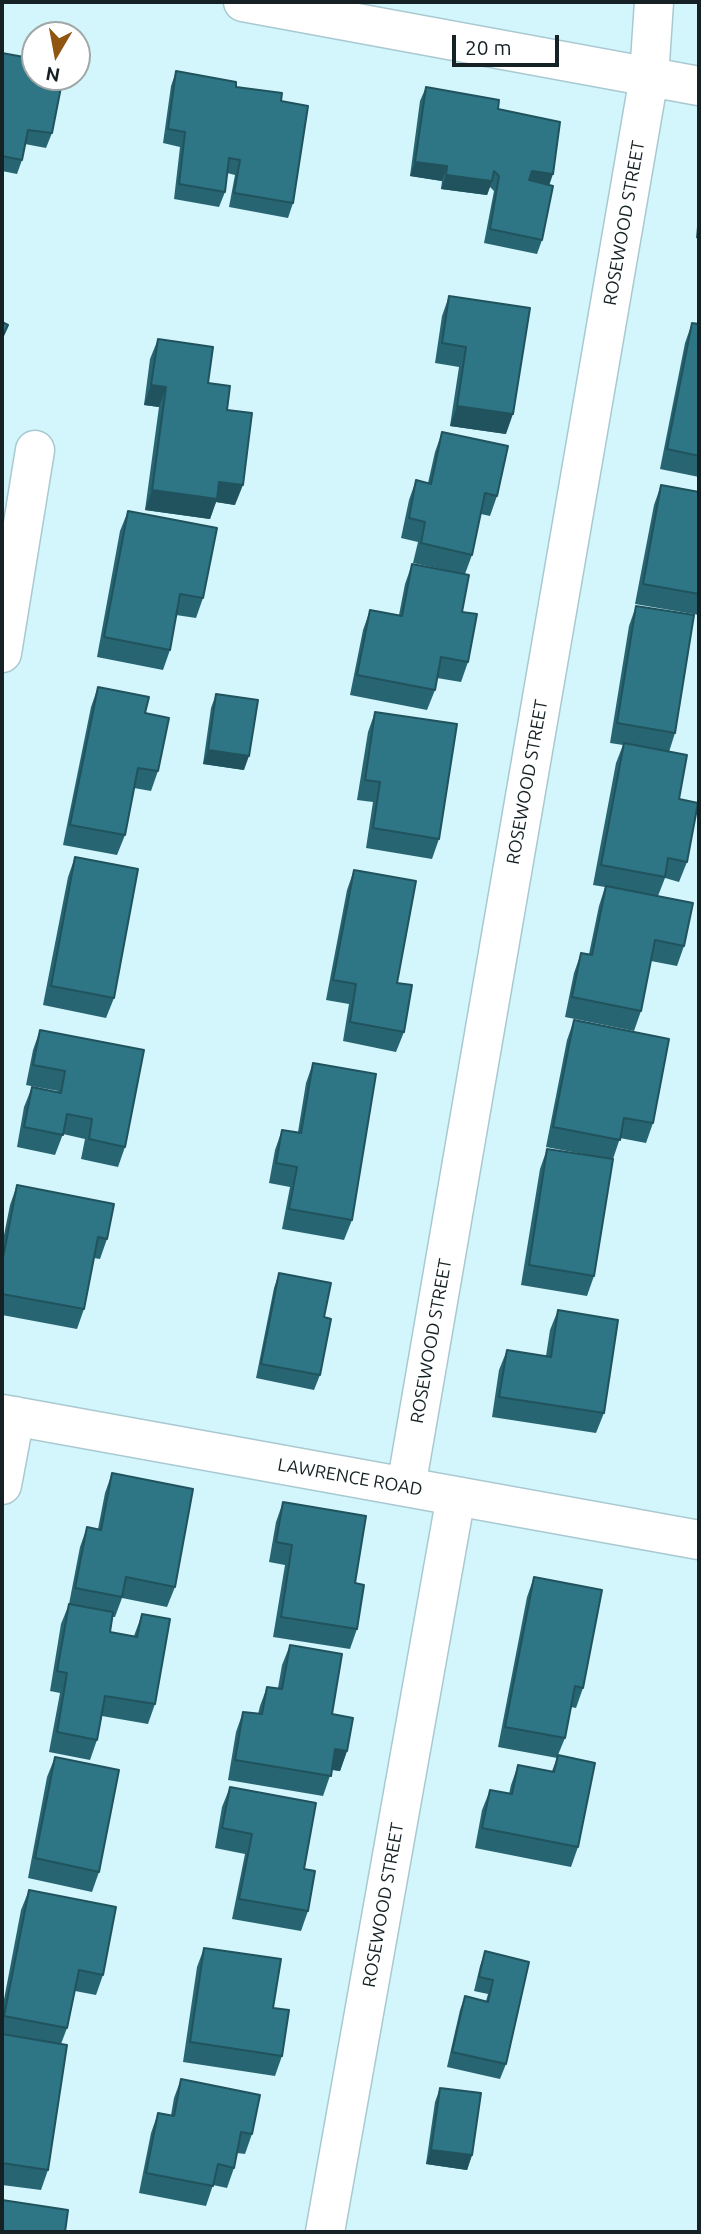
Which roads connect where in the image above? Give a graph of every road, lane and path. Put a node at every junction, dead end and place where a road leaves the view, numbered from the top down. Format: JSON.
{"nodes":[{"id":1,"x":243,"y":2,"type":"edge"},
{"id":2,"x":654,"y":2,"type":"edge"},
{"id":3,"x":649,"y":77,"type":"junction"},
{"id":4,"x":699,"y":86,"type":"edge"},
{"id":5,"x":35,"y":450,"type":"dead end"},
{"id":6,"x":2,"y":653,"type":"edge"},
{"id":7,"x":8,"y":1415,"type":"edge"},
{"id":8,"x":2,"y":1485,"type":"edge"},
{"id":9,"x":406,"y":1487,"type":"junction"},
{"id":10,"x":456,"y":1496,"type":"junction"},
{"id":11,"x":699,"y":1540,"type":"edge"},
{"id":12,"x":325,"y":2232,"type":"edge"}],
"edges":[{"from":1,"to":3,"type":"street"},
{"from":2,"to":3,"type":"street","name":"ROSEWOOD STREET"},
{"from":3,"to":4,"type":"street"},
{"from":3,"to":9,"type":"street","name":"ROSEWOOD STREET"},
{"from":5,"to":6,"type":"street"},
{"from":7,"to":8,"type":"street"},
{"from":7,"to":9,"type":"street","name":"LAWRENCE ROAD"},
{"from":9,"to":10,"type":"street","name":"LAWRENCE ROAD"},
{"from":10,"to":11,"type":"street","name":"LAWRENCE ROAD"},
{"from":10,"to":12,"type":"street","name":"ROSEWOOD STREET"}]}
